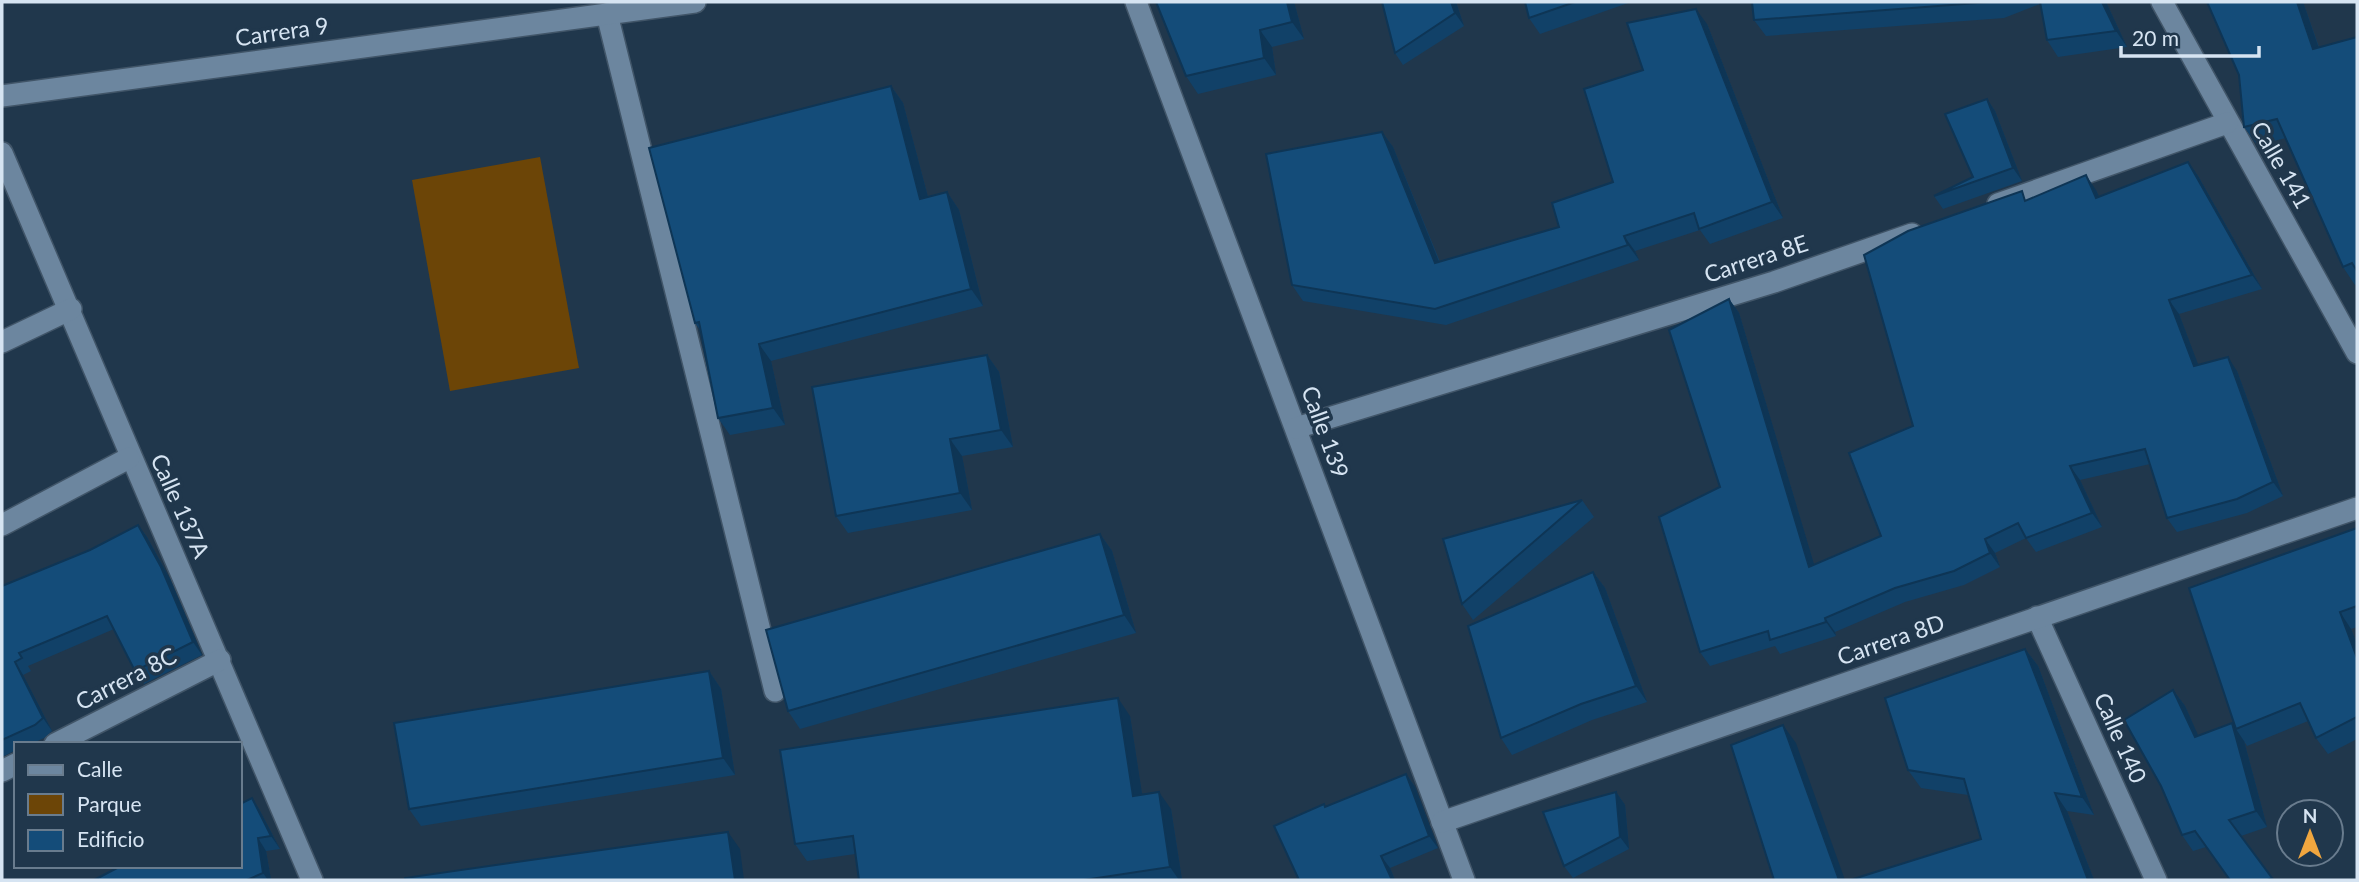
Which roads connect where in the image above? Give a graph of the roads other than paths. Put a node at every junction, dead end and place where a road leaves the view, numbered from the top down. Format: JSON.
{"nodes":[{"id":1,"x":695,"y":2,"type":"edge"},
{"id":2,"x":1136,"y":2,"type":"edge"},
{"id":3,"x":2162,"y":2,"type":"edge"},
{"id":4,"x":607,"y":14,"type":"junction"},
{"id":5,"x":2,"y":96,"type":"edge"},
{"id":6,"x":2227,"y":124,"type":"junction"},
{"id":7,"x":2,"y":152,"type":"edge"},
{"id":8,"x":1981,"y":209,"type":"edge"},
{"id":9,"x":1930,"y":228,"type":"edge"},
{"id":10,"x":71,"y":309,"type":"junction"},
{"id":11,"x":2,"y":342,"type":"edge"},
{"id":12,"x":2355,"y":345,"type":"edge"},
{"id":13,"x":1296,"y":428,"type":"junction"},
{"id":14,"x":130,"y":458,"type":"junction"},
{"id":15,"x":2357,"y":508,"type":"edge"},
{"id":16,"x":2,"y":525,"type":"edge"},
{"id":17,"x":2037,"y":617,"type":"junction"},
{"id":18,"x":220,"y":660,"type":"junction"},
{"id":19,"x":775,"y":691,"type":"edge"},
{"id":20,"x":59,"y":742,"type":"edge"},
{"id":21,"x":1442,"y":822,"type":"junction"},
{"id":22,"x":309,"y":879,"type":"edge"},
{"id":23,"x":1464,"y":880,"type":"edge"},
{"id":24,"x":2156,"y":880,"type":"edge"}],
"edges":[{"from":1,"to":4,"type":"street","name":"Carrera 9"},
{"from":2,"to":13,"type":"street","name":"Calle 139"},
{"from":3,"to":6,"type":"street","name":"Calle 141"},
{"from":4,"to":5,"type":"street","name":"Carrera 9"},
{"from":4,"to":19,"type":"street"},
{"from":6,"to":8,"type":"street"},
{"from":6,"to":12,"type":"street","name":"Calle 141"},
{"from":7,"to":10,"type":"street","name":"Calle 137A"},
{"from":9,"to":13,"type":"street","name":"Carrera 8E"},
{"from":10,"to":11,"type":"street"},
{"from":10,"to":14,"type":"street","name":"Calle 137A"},
{"from":13,"to":21,"type":"street","name":"Calle 139"},
{"from":14,"to":16,"type":"street"},
{"from":14,"to":18,"type":"street","name":"Calle 137A"},
{"from":15,"to":17,"type":"street","name":"Carrera 8D"},
{"from":17,"to":21,"type":"street","name":"Carrera 8D"},
{"from":17,"to":24,"type":"street","name":"Calle 140"},
{"from":18,"to":20,"type":"street","name":"Carrera 8C"},
{"from":18,"to":22,"type":"street","name":"Calle 137A"},
{"from":21,"to":23,"type":"street","name":"Calle 139"}]}
